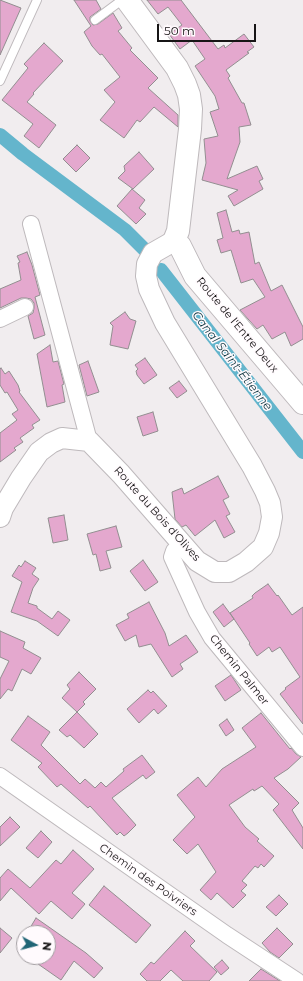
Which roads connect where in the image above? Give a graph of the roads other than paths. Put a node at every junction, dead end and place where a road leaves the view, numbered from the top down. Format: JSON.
{"nodes":[{"id":1,"x":37,"y":0,"type":"edge"},
{"id":2,"x":122,"y":0,"type":"edge"},
{"id":3,"x":127,"y":0,"type":"edge"},
{"id":4,"x":95,"y":20,"type":"dead end"},
{"id":5,"x":0,"y":80,"type":"edge"},
{"id":6,"x":31,"y":224,"type":"dead end"},
{"id":7,"x":174,"y":240,"type":"junction"},
{"id":8,"x":25,"y":307,"type":"dead end"},
{"id":9,"x":0,"y":319,"type":"edge"},
{"id":10,"x":303,"y":403,"type":"edge"},
{"id":11,"x":89,"y":441,"type":"junction"},
{"id":12,"x":1,"y":510,"type":"edge"},
{"id":13,"x":182,"y":545,"type":"junction"},
{"id":14,"x":303,"y":748,"type":"edge"},
{"id":15,"x":0,"y":776,"type":"edge"},
{"id":16,"x":297,"y":981,"type":"edge"}],
"edges":[{"from":1,"to":5,"type":"lane"},
{"from":2,"to":4,"type":"lane"},
{"from":3,"to":7,"type":"main road"},
{"from":6,"to":11,"type":"street"},
{"from":7,"to":10,"type":"main road","name":"Route de l'Entre Deux"},
{"from":7,"to":13,"type":"street","name":"Route du Bois d'Olives"},
{"from":8,"to":9,"type":"street"},
{"from":11,"to":12,"type":"street"},
{"from":11,"to":13,"type":"street","name":"Route du Bois d'Olives"},
{"from":13,"to":14,"type":"street","name":"Chemin Palmer"},
{"from":15,"to":16,"type":"street","name":"Chemin des Poivriers"}]}
